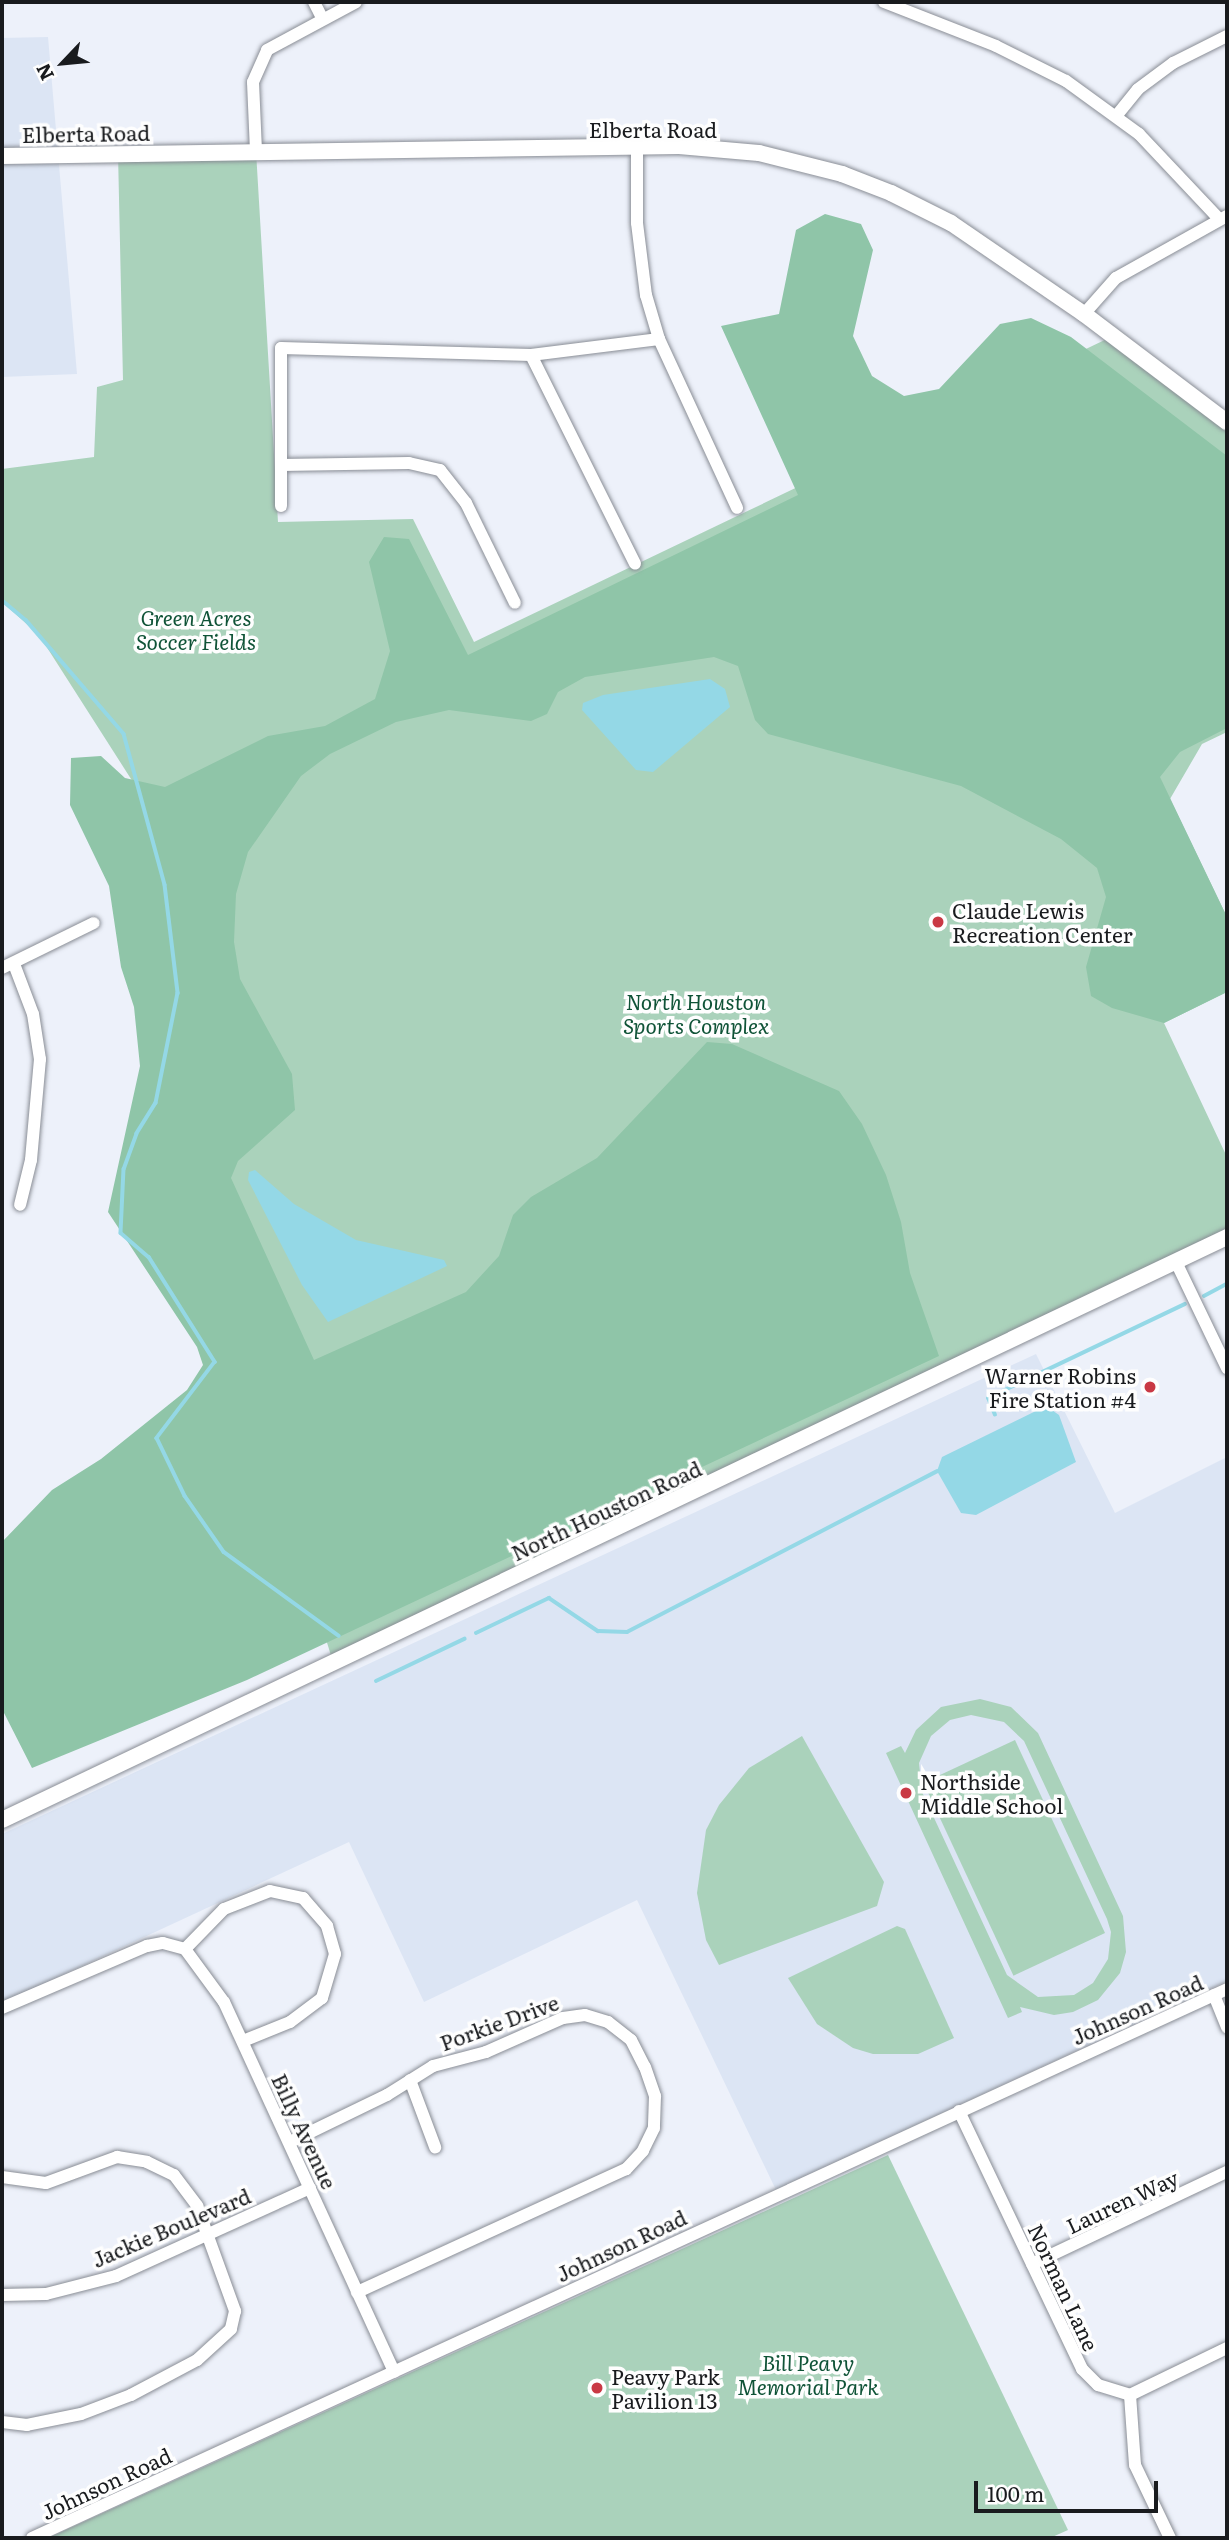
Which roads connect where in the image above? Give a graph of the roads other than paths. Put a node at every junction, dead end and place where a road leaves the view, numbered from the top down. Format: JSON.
{"nodes":[{"id":1,"x":314,"y":2,"type":"edge"},
{"id":2,"x":356,"y":2,"type":"edge"},
{"id":3,"x":884,"y":2,"type":"edge"},
{"id":4,"x":322,"y":18,"type":"junction"},
{"id":5,"x":1227,"y":36,"type":"edge"},
{"id":6,"x":1117,"y":115,"type":"junction"},
{"id":7,"x":638,"y":149,"type":"junction"},
{"id":8,"x":256,"y":151,"type":"junction"},
{"id":9,"x":2,"y":156,"type":"edge"},
{"id":10,"x":1223,"y":218,"type":"edge"},
{"id":11,"x":1084,"y":314,"type":"junction"},
{"id":12,"x":659,"y":339,"type":"junction"},
{"id":13,"x":531,"y":355,"type":"junction"},
{"id":14,"x":1227,"y":422,"type":"edge"},
{"id":15,"x":281,"y":465,"type":"junction"},
{"id":16,"x":281,"y":506,"type":"dead end"},
{"id":17,"x":737,"y":508,"type":"dead end"},
{"id":18,"x":635,"y":564,"type":"dead end"},
{"id":19,"x":515,"y":603,"type":"dead end"},
{"id":20,"x":94,"y":923,"type":"dead end"},
{"id":21,"x":8,"y":966,"type":"edge"},
{"id":22,"x":20,"y":1205,"type":"dead end"},
{"id":23,"x":1227,"y":1237,"type":"edge"},
{"id":24,"x":1176,"y":1262,"type":"junction"},
{"id":25,"x":1227,"y":1368,"type":"edge"},
{"id":26,"x":2,"y":1819,"type":"edge"},
{"id":27,"x":185,"y":1949,"type":"junction"},
{"id":28,"x":1227,"y":1989,"type":"edge"},
{"id":29,"x":1214,"y":1995,"type":"junction"},
{"id":30,"x":2,"y":2008,"type":"edge"},
{"id":31,"x":1227,"y":2028,"type":"edge"},
{"id":32,"x":243,"y":2041,"type":"junction"},
{"id":33,"x":410,"y":2080,"type":"junction"},
{"id":34,"x":959,"y":2111,"type":"junction"},
{"id":35,"x":290,"y":2142,"type":"junction"},
{"id":36,"x":435,"y":2147,"type":"dead end"},
{"id":37,"x":1227,"y":2172,"type":"edge"},
{"id":38,"x":2,"y":2177,"type":"edge"},
{"id":39,"x":310,"y":2188,"type":"junction"},
{"id":40,"x":207,"y":2233,"type":"junction"},
{"id":41,"x":1032,"y":2264,"type":"junction"},
{"id":42,"x":358,"y":2292,"type":"junction"},
{"id":43,"x":2,"y":2295,"type":"edge"},
{"id":44,"x":1227,"y":2348,"type":"edge"},
{"id":45,"x":394,"y":2372,"type":"junction"},
{"id":46,"x":1130,"y":2395,"type":"junction"},
{"id":47,"x":2,"y":2422,"type":"edge"},
{"id":48,"x":32,"y":2538,"type":"edge"},
{"id":49,"x":1170,"y":2538,"type":"edge"}],
"edges":[{"from":1,"to":4,"type":"street"},
{"from":2,"to":4,"type":"street"},
{"from":3,"to":6,"type":"street"},
{"from":4,"to":8,"type":"street"},
{"from":5,"to":6,"type":"street"},
{"from":6,"to":10,"type":"street"},
{"from":7,"to":8,"type":"street","name":"Elberta Road"},
{"from":7,"to":11,"type":"street","name":"Elberta Road"},
{"from":7,"to":12,"type":"street"},
{"from":8,"to":9,"type":"street","name":"Elberta Road"},
{"from":10,"to":11,"type":"street"},
{"from":11,"to":14,"type":"street","name":"Elberta Road"},
{"from":12,"to":13,"type":"street"},
{"from":12,"to":17,"type":"street"},
{"from":13,"to":15,"type":"street"},
{"from":13,"to":18,"type":"street"},
{"from":15,"to":16,"type":"street"},
{"from":15,"to":19,"type":"street"},
{"from":20,"to":21,"type":"street"},
{"from":21,"to":22,"type":"street"},
{"from":23,"to":24,"type":"street","name":"North Houston Road"},
{"from":24,"to":25,"type":"street"},
{"from":24,"to":26,"type":"street","name":"North Houston Road"},
{"from":27,"to":30,"type":"street"},
{"from":27,"to":32,"type":"street","name":"Billy Avenue"},
{"from":27,"to":32,"type":"street"},
{"from":28,"to":29,"type":"street","name":"Johnson Road"},
{"from":29,"to":31,"type":"street"},
{"from":29,"to":34,"type":"street","name":"Johnson Road"},
{"from":32,"to":35,"type":"street","name":"Billy Avenue"},
{"from":33,"to":35,"type":"street","name":"Porkie Drive"},
{"from":33,"to":36,"type":"street"},
{"from":33,"to":42,"type":"street","name":"Porkie Drive"},
{"from":34,"to":41,"type":"street","name":"Norman Lane"},
{"from":34,"to":45,"type":"street","name":"Johnson Road"},
{"from":35,"to":39,"type":"street","name":"Billy Avenue"},
{"from":37,"to":41,"type":"street","name":"Lauren Way"},
{"from":38,"to":40,"type":"street"},
{"from":39,"to":40,"type":"street","name":"Jackie Boulevard"},
{"from":39,"to":42,"type":"street","name":"Billy Avenue"},
{"from":40,"to":43,"type":"street","name":"Jackie Boulevard"},
{"from":40,"to":47,"type":"street"},
{"from":41,"to":46,"type":"street","name":"Norman Lane"},
{"from":42,"to":45,"type":"street","name":"Billy Avenue"},
{"from":44,"to":46,"type":"street"},
{"from":45,"to":48,"type":"street","name":"Johnson Road"},
{"from":46,"to":49,"type":"street"}]}
